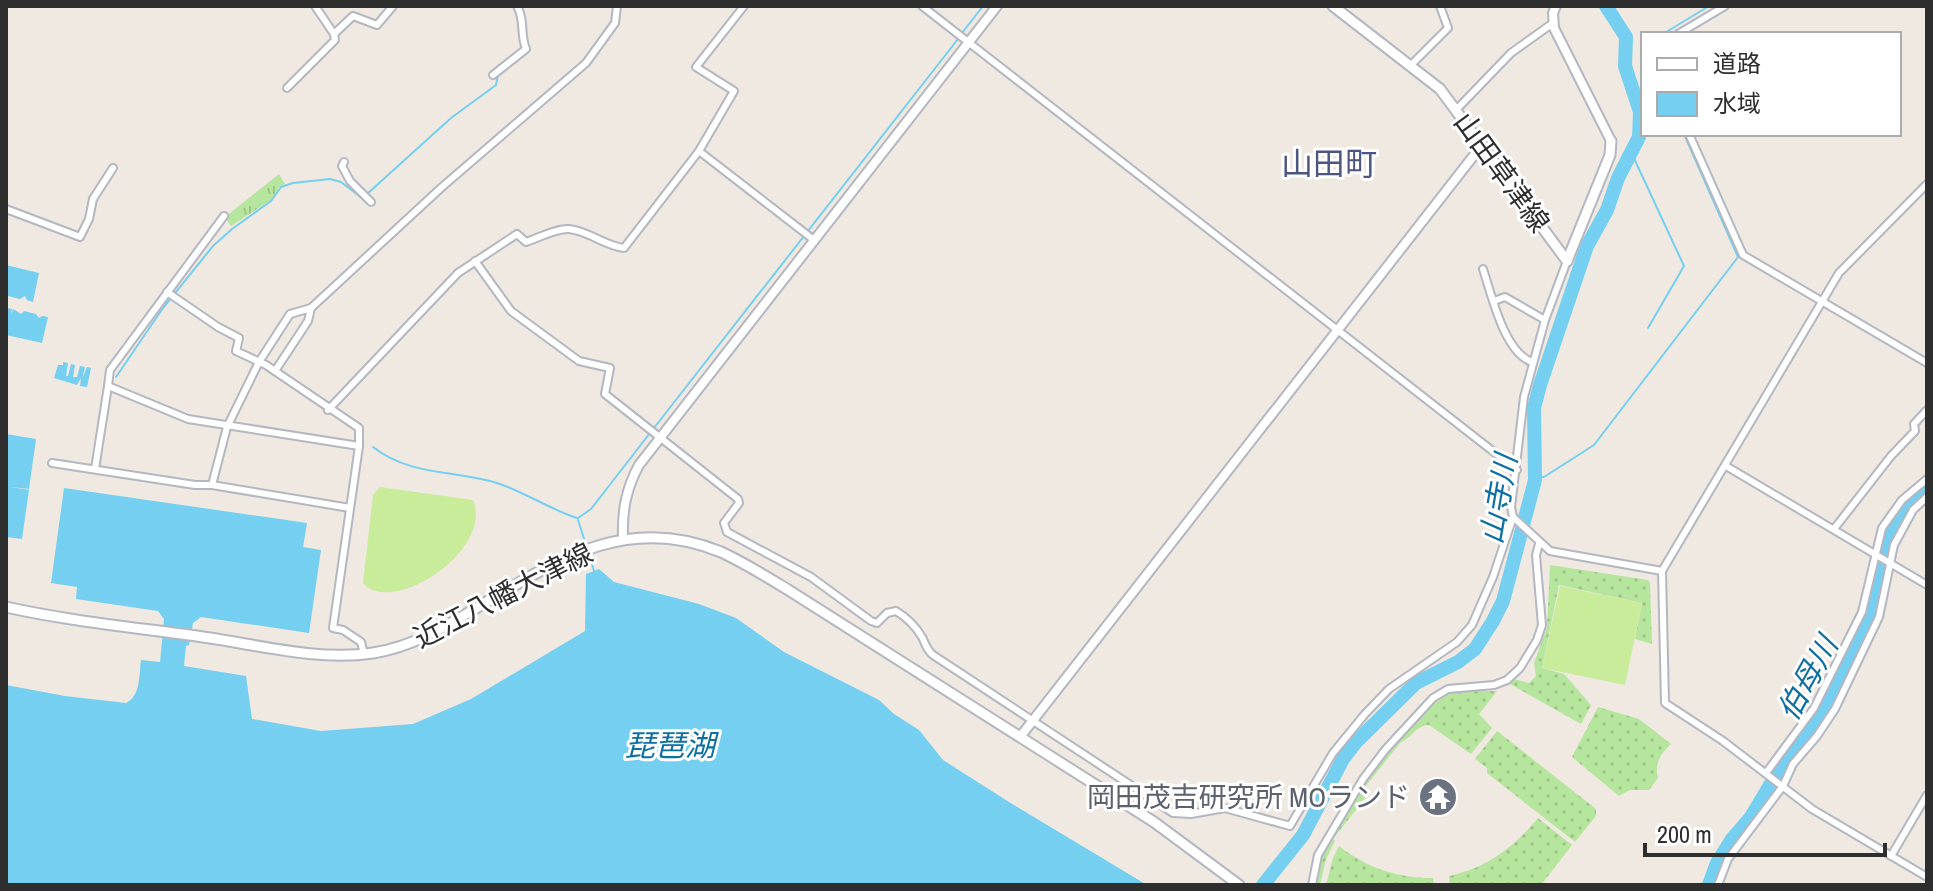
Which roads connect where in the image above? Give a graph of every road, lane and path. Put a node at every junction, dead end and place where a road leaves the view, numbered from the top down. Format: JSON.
{"nodes":[{"id":1,"x":315,"y":6,"type":"edge"},
{"id":2,"x":393,"y":6,"type":"edge"},
{"id":3,"x":617,"y":6,"type":"edge"},
{"id":4,"x":744,"y":6,"type":"edge"},
{"id":5,"x":922,"y":6,"type":"edge"},
{"id":6,"x":997,"y":6,"type":"edge"},
{"id":7,"x":1333,"y":6,"type":"edge"},
{"id":8,"x":1440,"y":6,"type":"edge"},
{"id":9,"x":1556,"y":6,"type":"edge"},
{"id":10,"x":1725,"y":6,"type":"edge"},
{"id":11,"x":520,"y":7,"type":"edge"},
{"id":12,"x":1553,"y":23,"type":"junction"},
{"id":13,"x":1681,"y":32,"type":"edge"},
{"id":14,"x":334,"y":34,"type":"junction"},
{"id":15,"x":962,"y":38,"type":"junction"},
{"id":16,"x":1410,"y":66,"type":"junction"},
{"id":17,"x":493,"y":75,"type":"dead end"},
{"id":18,"x":287,"y":88,"type":"dead end"},
{"id":19,"x":1457,"y":109,"type":"junction"},
{"id":20,"x":1690,"y":136,"type":"edge"},
{"id":21,"x":1611,"y":141,"type":"joint"},
{"id":22,"x":1482,"y":145,"type":"junction"},
{"id":23,"x":699,"y":151,"type":"junction"},
{"id":24,"x":344,"y":162,"type":"dead end"},
{"id":25,"x":113,"y":168,"type":"dead end"},
{"id":26,"x":1927,"y":184,"type":"edge"},
{"id":27,"x":371,"y":202,"type":"dead end"},
{"id":28,"x":6,"y":209,"type":"edge"},
{"id":29,"x":224,"y":216,"type":"dead end"},
{"id":30,"x":808,"y":235,"type":"junction"},
{"id":31,"x":475,"y":261,"type":"junction"},
{"id":32,"x":1567,"y":261,"type":"junction"},
{"id":33,"x":1483,"y":269,"type":"dead end"},
{"id":34,"x":167,"y":292,"type":"junction"},
{"id":35,"x":1494,"y":301,"type":"junction"},
{"id":36,"x":1823,"y":301,"type":"junction"},
{"id":37,"x":311,"y":308,"type":"junction"},
{"id":38,"x":1545,"y":320,"type":"junction"},
{"id":39,"x":1338,"y":331,"type":"junction"},
{"id":40,"x":259,"y":362,"type":"junction"},
{"id":41,"x":1532,"y":362,"type":"junction"},
{"id":42,"x":1927,"y":363,"type":"edge"},
{"id":43,"x":275,"y":371,"type":"junction"},
{"id":44,"x":108,"y":386,"type":"junction"},
{"id":45,"x":328,"y":410,"type":"junction"},
{"id":46,"x":1927,"y":410,"type":"edge"},
{"id":47,"x":227,"y":427,"type":"junction"},
{"id":48,"x":653,"y":433,"type":"junction"},
{"id":49,"x":359,"y":446,"type":"junction"},
{"id":50,"x":52,"y":463,"type":"dead end"},
{"id":51,"x":1726,"y":466,"type":"junction"},
{"id":52,"x":95,"y":469,"type":"junction"},
{"id":53,"x":1517,"y":470,"type":"junction"},
{"id":54,"x":1927,"y":479,"type":"edge"},
{"id":55,"x":212,"y":485,"type":"junction"},
{"id":56,"x":1927,"y":497,"type":"edge"},
{"id":57,"x":350,"y":508,"type":"junction"},
{"id":58,"x":1515,"y":519,"type":"junction"},
{"id":59,"x":1834,"y":529,"type":"junction"},
{"id":60,"x":623,"y":538,"type":"junction"},
{"id":61,"x":1539,"y":544,"type":"junction"},
{"id":62,"x":1878,"y":556,"type":"junction"},
{"id":63,"x":1889,"y":563,"type":"junction"},
{"id":64,"x":1662,"y":571,"type":"junction"},
{"id":65,"x":1927,"y":585,"type":"edge"},
{"id":66,"x":6,"y":607,"type":"edge"},
{"id":67,"x":364,"y":654,"type":"junction"},
{"id":68,"x":1034,"y":720,"type":"junction"},
{"id":69,"x":1020,"y":737,"type":"junction"},
{"id":70,"x":1766,"y":773,"type":"junction"},
{"id":71,"x":1783,"y":786,"type":"junction"},
{"id":72,"x":1927,"y":795,"type":"edge"},
{"id":73,"x":1891,"y":856,"type":"junction"},
{"id":74,"x":1927,"y":877,"type":"edge"},
{"id":75,"x":1239,"y":885,"type":"edge"},
{"id":76,"x":1312,"y":885,"type":"edge"},
{"id":77,"x":1718,"y":885,"type":"edge"}],
"edges":[{"from":1,"to":14,"type":"street"},
{"from":2,"to":14,"type":"street"},
{"from":3,"to":37,"type":"street"},
{"from":4,"to":23,"type":"street"},
{"from":5,"to":15,"type":"street"},
{"from":6,"to":15,"type":"street"},
{"from":7,"to":16,"type":"main road","name":"山田草津線"},
{"from":8,"to":16,"type":"street"},
{"from":9,"to":12,"type":"street"},
{"from":10,"to":13,"type":"street"},
{"from":11,"to":17,"type":"street"},
{"from":12,"to":19,"type":"street"},
{"from":12,"to":21,"type":"street"},
{"from":14,"to":18,"type":"street"},
{"from":15,"to":30,"type":"street"},
{"from":15,"to":39,"type":"street"},
{"from":16,"to":19,"type":"main road","name":"山田草津線"},
{"from":19,"to":22,"type":"main road","name":"山田草津線"},
{"from":20,"to":36,"type":"street"},
{"from":21,"to":32,"type":"main road","name":"山田草津線"},
{"from":22,"to":32,"type":"main road","name":"山田草津線"},
{"from":22,"to":39,"type":"street"},
{"from":23,"to":30,"type":"street"},
{"from":23,"to":31,"type":"street"},
{"from":24,"to":27,"type":"street"},
{"from":25,"to":28,"type":"street"},
{"from":26,"to":36,"type":"street"},
{"from":29,"to":34,"type":"street"},
{"from":30,"to":48,"type":"street"},
{"from":31,"to":45,"type":"street"},
{"from":31,"to":48,"type":"street"},
{"from":32,"to":38,"type":"street"},
{"from":33,"to":35,"type":"street"},
{"from":34,"to":40,"type":"street"},
{"from":34,"to":44,"type":"street"},
{"from":35,"to":38,"type":"street"},
{"from":35,"to":41,"type":"street"},
{"from":36,"to":42,"type":"street"},
{"from":36,"to":51,"type":"street"},
{"from":37,"to":40,"type":"street"},
{"from":37,"to":43,"type":"street"},
{"from":38,"to":41,"type":"street"},
{"from":39,"to":53,"type":"street"},
{"from":39,"to":68,"type":"street"},
{"from":40,"to":43,"type":"street"},
{"from":40,"to":47,"type":"street"},
{"from":41,"to":53,"type":"street"},
{"from":43,"to":45,"type":"street"},
{"from":44,"to":47,"type":"street"},
{"from":44,"to":52,"type":"street"},
{"from":45,"to":49,"type":"street"},
{"from":46,"to":59,"type":"street"},
{"from":47,"to":49,"type":"street"},
{"from":47,"to":55,"type":"street"},
{"from":48,"to":60,"type":"street"},
{"from":48,"to":68,"type":"street"},
{"from":49,"to":57,"type":"street"},
{"from":50,"to":52,"type":"street"},
{"from":51,"to":59,"type":"street"},
{"from":51,"to":64,"type":"street"},
{"from":52,"to":55,"type":"street"},
{"from":53,"to":58,"type":"street"},
{"from":54,"to":62,"type":"street"},
{"from":55,"to":57,"type":"street"},
{"from":56,"to":63,"type":"street"},
{"from":57,"to":67,"type":"street"},
{"from":58,"to":61,"type":"street"},
{"from":58,"to":68,"type":"street"},
{"from":59,"to":62,"type":"street"},
{"from":60,"to":67,"type":"main road","name":"近江八幡大津線"},
{"from":60,"to":69,"type":"main road","name":"近江八幡大津線"},
{"from":61,"to":64,"type":"street"},
{"from":61,"to":76,"type":"street"},
{"from":62,"to":63,"type":"street"},
{"from":62,"to":70,"type":"street"},
{"from":63,"to":65,"type":"street"},
{"from":63,"to":71,"type":"street"},
{"from":64,"to":70,"type":"street"},
{"from":66,"to":67,"type":"main road","name":"近江八幡大津線"},
{"from":68,"to":69,"type":"street"},
{"from":69,"to":75,"type":"main road","name":"近江八幡大津線"},
{"from":70,"to":71,"type":"street"},
{"from":71,"to":73,"type":"street"},
{"from":71,"to":77,"type":"street"},
{"from":72,"to":73,"type":"street"},
{"from":73,"to":74,"type":"street"}]}
